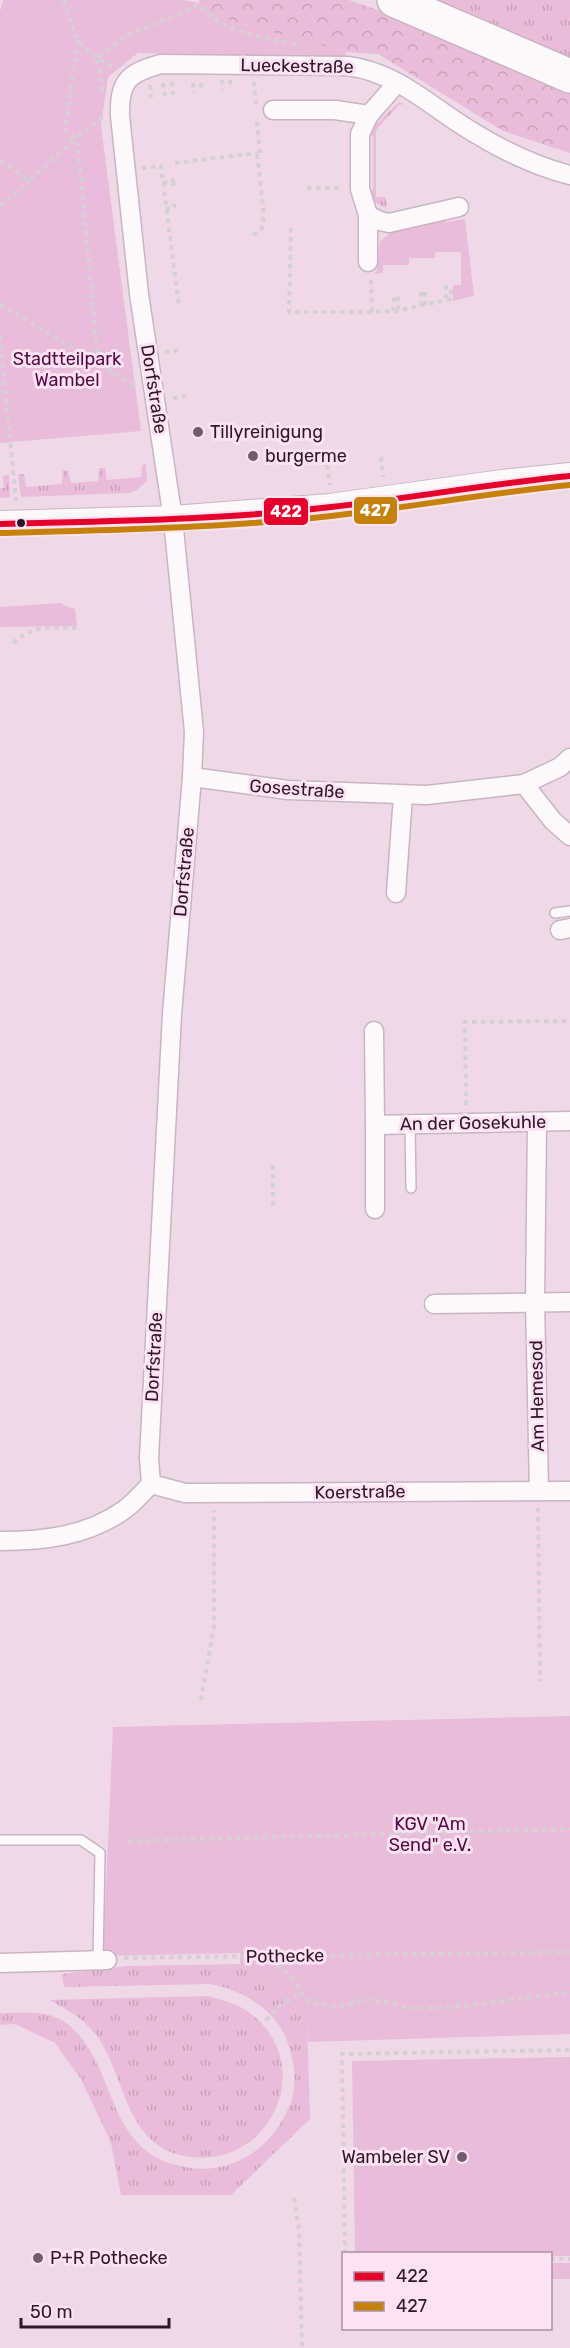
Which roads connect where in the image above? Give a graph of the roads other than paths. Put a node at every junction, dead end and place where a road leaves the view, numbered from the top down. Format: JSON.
{"nodes":[{"id":1,"x":394,"y":0,"type":"edge"},
{"id":2,"x":570,"y":76,"type":"edge"},
{"id":3,"x":397,"y":83,"type":"junction"},
{"id":4,"x":111,"y":97,"type":"joint"},
{"id":5,"x":273,"y":110,"type":"dead end"},
{"id":6,"x":369,"y":115,"type":"junction"},
{"id":7,"x":570,"y":175,"type":"edge"},
{"id":8,"x":459,"y":207,"type":"dead end"},
{"id":9,"x":368,"y":214,"type":"junction"},
{"id":10,"x":368,"y":262,"type":"road end"},
{"id":11,"x":570,"y":476,"type":"edge"},
{"id":12,"x":173,"y":519,"type":"junction"},
{"id":13,"x":0,"y":524,"type":"edge"},
{"id":14,"x":565,"y":763,"type":"edge"},
{"id":15,"x":192,"y":777,"type":"junction"},
{"id":16,"x":524,"y":784,"type":"junction"},
{"id":17,"x":403,"y":796,"type":"junction"},
{"id":18,"x":570,"y":836,"type":"edge"},
{"id":19,"x":396,"y":893,"type":"dead end"},
{"id":20,"x":570,"y":911,"type":"edge"},
{"id":21,"x":562,"y":924,"type":"edge"},
{"id":22,"x":374,"y":1031,"type":"dead end"},
{"id":23,"x":570,"y":1121,"type":"edge"},
{"id":24,"x":537,"y":1122,"type":"junction"},
{"id":25,"x":410,"y":1124,"type":"junction"},
{"id":26,"x":375,"y":1125,"type":"junction"},
{"id":27,"x":411,"y":1188,"type":"dead end"},
{"id":28,"x":375,"y":1209,"type":"dead end"},
{"id":29,"x":535,"y":1302,"type":"junction"},
{"id":30,"x":570,"y":1302,"type":"edge"},
{"id":31,"x":434,"y":1304,"type":"dead end"},
{"id":32,"x":151,"y":1484,"type":"junction"},
{"id":33,"x":570,"y":1491,"type":"edge"},
{"id":34,"x":538,"y":1498,"type":"junction"},
{"id":35,"x":0,"y":1541,"type":"edge"},
{"id":36,"x":0,"y":1840,"type":"edge"},
{"id":37,"x":103,"y":1960,"type":"joint"},
{"id":38,"x":0,"y":1963,"type":"edge"}],
"edges":[{"from":1,"to":2,"type":"highway"},
{"from":3,"to":4,"type":"street","name":"Lueckestraße"},
{"from":3,"to":6,"type":"street"},
{"from":3,"to":7,"type":"street","name":"Lueckestraße"},
{"from":4,"to":12,"type":"street","name":"Dorfstraße"},
{"from":5,"to":6,"type":"street"},
{"from":6,"to":9,"type":"street"},
{"from":8,"to":9,"type":"street"},
{"from":9,"to":10,"type":"street"},
{"from":11,"to":12,"type":"main road"},
{"from":12,"to":13,"type":"main road"},
{"from":12,"to":15,"type":"street","name":"Dorfstraße"},
{"from":14,"to":16,"type":"street","name":"Gosestraße"},
{"from":15,"to":17,"type":"street","name":"Gosestraße"},
{"from":15,"to":32,"type":"street","name":"Dorfstraße"},
{"from":16,"to":17,"type":"street","name":"Gosestraße"},
{"from":16,"to":18,"type":"street"},
{"from":17,"to":19,"type":"street"},
{"from":20,"to":21,"type":"lane"},
{"from":22,"to":26,"type":"street","name":"An der Gosekuhle"},
{"from":23,"to":24,"type":"street","name":"An der Gosekuhle"},
{"from":24,"to":25,"type":"street","name":"An der Gosekuhle"},
{"from":24,"to":29,"type":"street","name":"Am Hemesod"},
{"from":25,"to":26,"type":"street","name":"An der Gosekuhle"},
{"from":25,"to":27,"type":"lane"},
{"from":26,"to":28,"type":"street","name":"An der Gosekuhle"},
{"from":29,"to":30,"type":"street"},
{"from":29,"to":31,"type":"street"},
{"from":29,"to":34,"type":"street","name":"Am Hemesod"},
{"from":32,"to":34,"type":"street","name":"Koerstraße"},
{"from":32,"to":35,"type":"street"},
{"from":33,"to":34,"type":"street","name":"Koerstraße"},
{"from":36,"to":37,"type":"lane"},
{"from":37,"to":38,"type":"street"}]}
